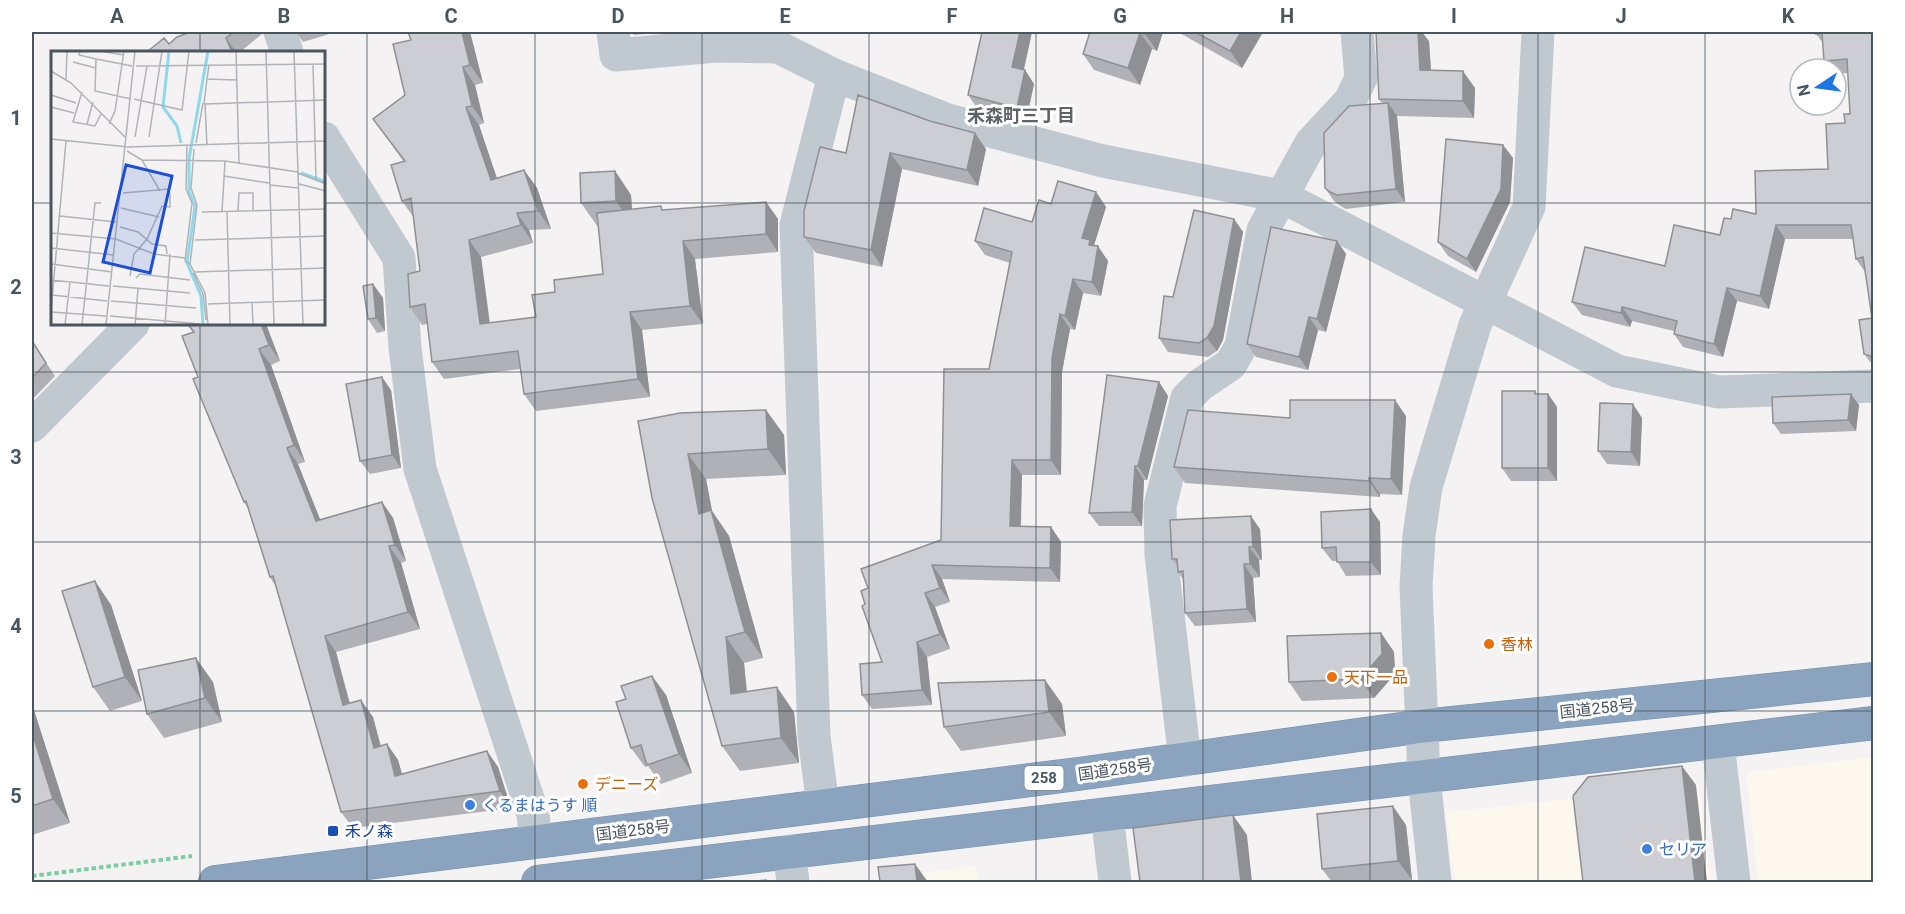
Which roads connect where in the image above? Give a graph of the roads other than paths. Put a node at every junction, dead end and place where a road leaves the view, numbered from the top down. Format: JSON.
{"nodes":[{"id":1,"x":280,"y":32,"type":"edge"},
{"id":2,"x":614,"y":32,"type":"edge"},
{"id":3,"x":1357,"y":32,"type":"edge"},
{"id":4,"x":1538,"y":32,"type":"edge"},
{"id":5,"x":287,"y":51,"type":"edge"},
{"id":6,"x":834,"y":75,"type":"junction"},
{"id":7,"x":328,"y":154,"type":"edge"},
{"id":8,"x":1281,"y":196,"type":"junction"},
{"id":9,"x":1485,"y":300,"type":"junction"},
{"id":10,"x":131,"y":326,"type":"edge"},
{"id":11,"x":1874,"y":386,"type":"edge"},
{"id":12,"x":32,"y":426,"type":"edge"},
{"id":13,"x":1874,"y":678,"type":"edge"},
{"id":14,"x":1874,"y":723,"type":"edge"},
{"id":15,"x":1423,"y":726,"type":"junction"},
{"id":16,"x":1718,"y":743,"type":"junction"},
{"id":17,"x":1185,"y":760,"type":"junction"},
{"id":18,"x":1424,"y":777,"type":"junction"},
{"id":19,"x":823,"y":806,"type":"junction"},
{"id":20,"x":1107,"y":815,"type":"junction"},
{"id":21,"x":536,"y":842,"type":"junction"},
{"id":22,"x":791,"y":867,"type":"edge"},
{"id":23,"x":215,"y":882,"type":"edge"},
{"id":24,"x":538,"y":882,"type":"edge"},
{"id":25,"x":1115,"y":882,"type":"edge"},
{"id":26,"x":1435,"y":882,"type":"edge"},
{"id":27,"x":1734,"y":882,"type":"edge"}],
"edges":[{"from":1,"to":5,"type":"street"},
{"from":2,"to":6,"type":"street"},
{"from":3,"to":8,"type":"street"},
{"from":4,"to":9,"type":"street"},
{"from":6,"to":8,"type":"street"},
{"from":6,"to":19,"type":"street"},
{"from":7,"to":21,"type":"street"},
{"from":8,"to":9,"type":"street"},
{"from":8,"to":17,"type":"street"},
{"from":9,"to":11,"type":"street"},
{"from":9,"to":15,"type":"street"},
{"from":10,"to":12,"type":"street"},
{"from":13,"to":15,"type":"highway","name":"国道258号","number":"258"},
{"from":14,"to":16,"type":"highway"},
{"from":15,"to":17,"type":"highway","name":"国道258号","number":"258"},
{"from":15,"to":18,"type":"street"},
{"from":16,"to":18,"type":"highway"},
{"from":16,"to":27,"type":"street"},
{"from":17,"to":19,"type":"highway","name":"国道258号","number":"258"},
{"from":18,"to":20,"type":"highway"},
{"from":18,"to":26,"type":"street"},
{"from":19,"to":21,"type":"highway","name":"国道258号","number":"258"},
{"from":20,"to":22,"type":"highway"},
{"from":20,"to":25,"type":"street"},
{"from":21,"to":23,"type":"highway","name":"国道258号","number":"258"},
{"from":22,"to":24,"type":"highway"}]}
